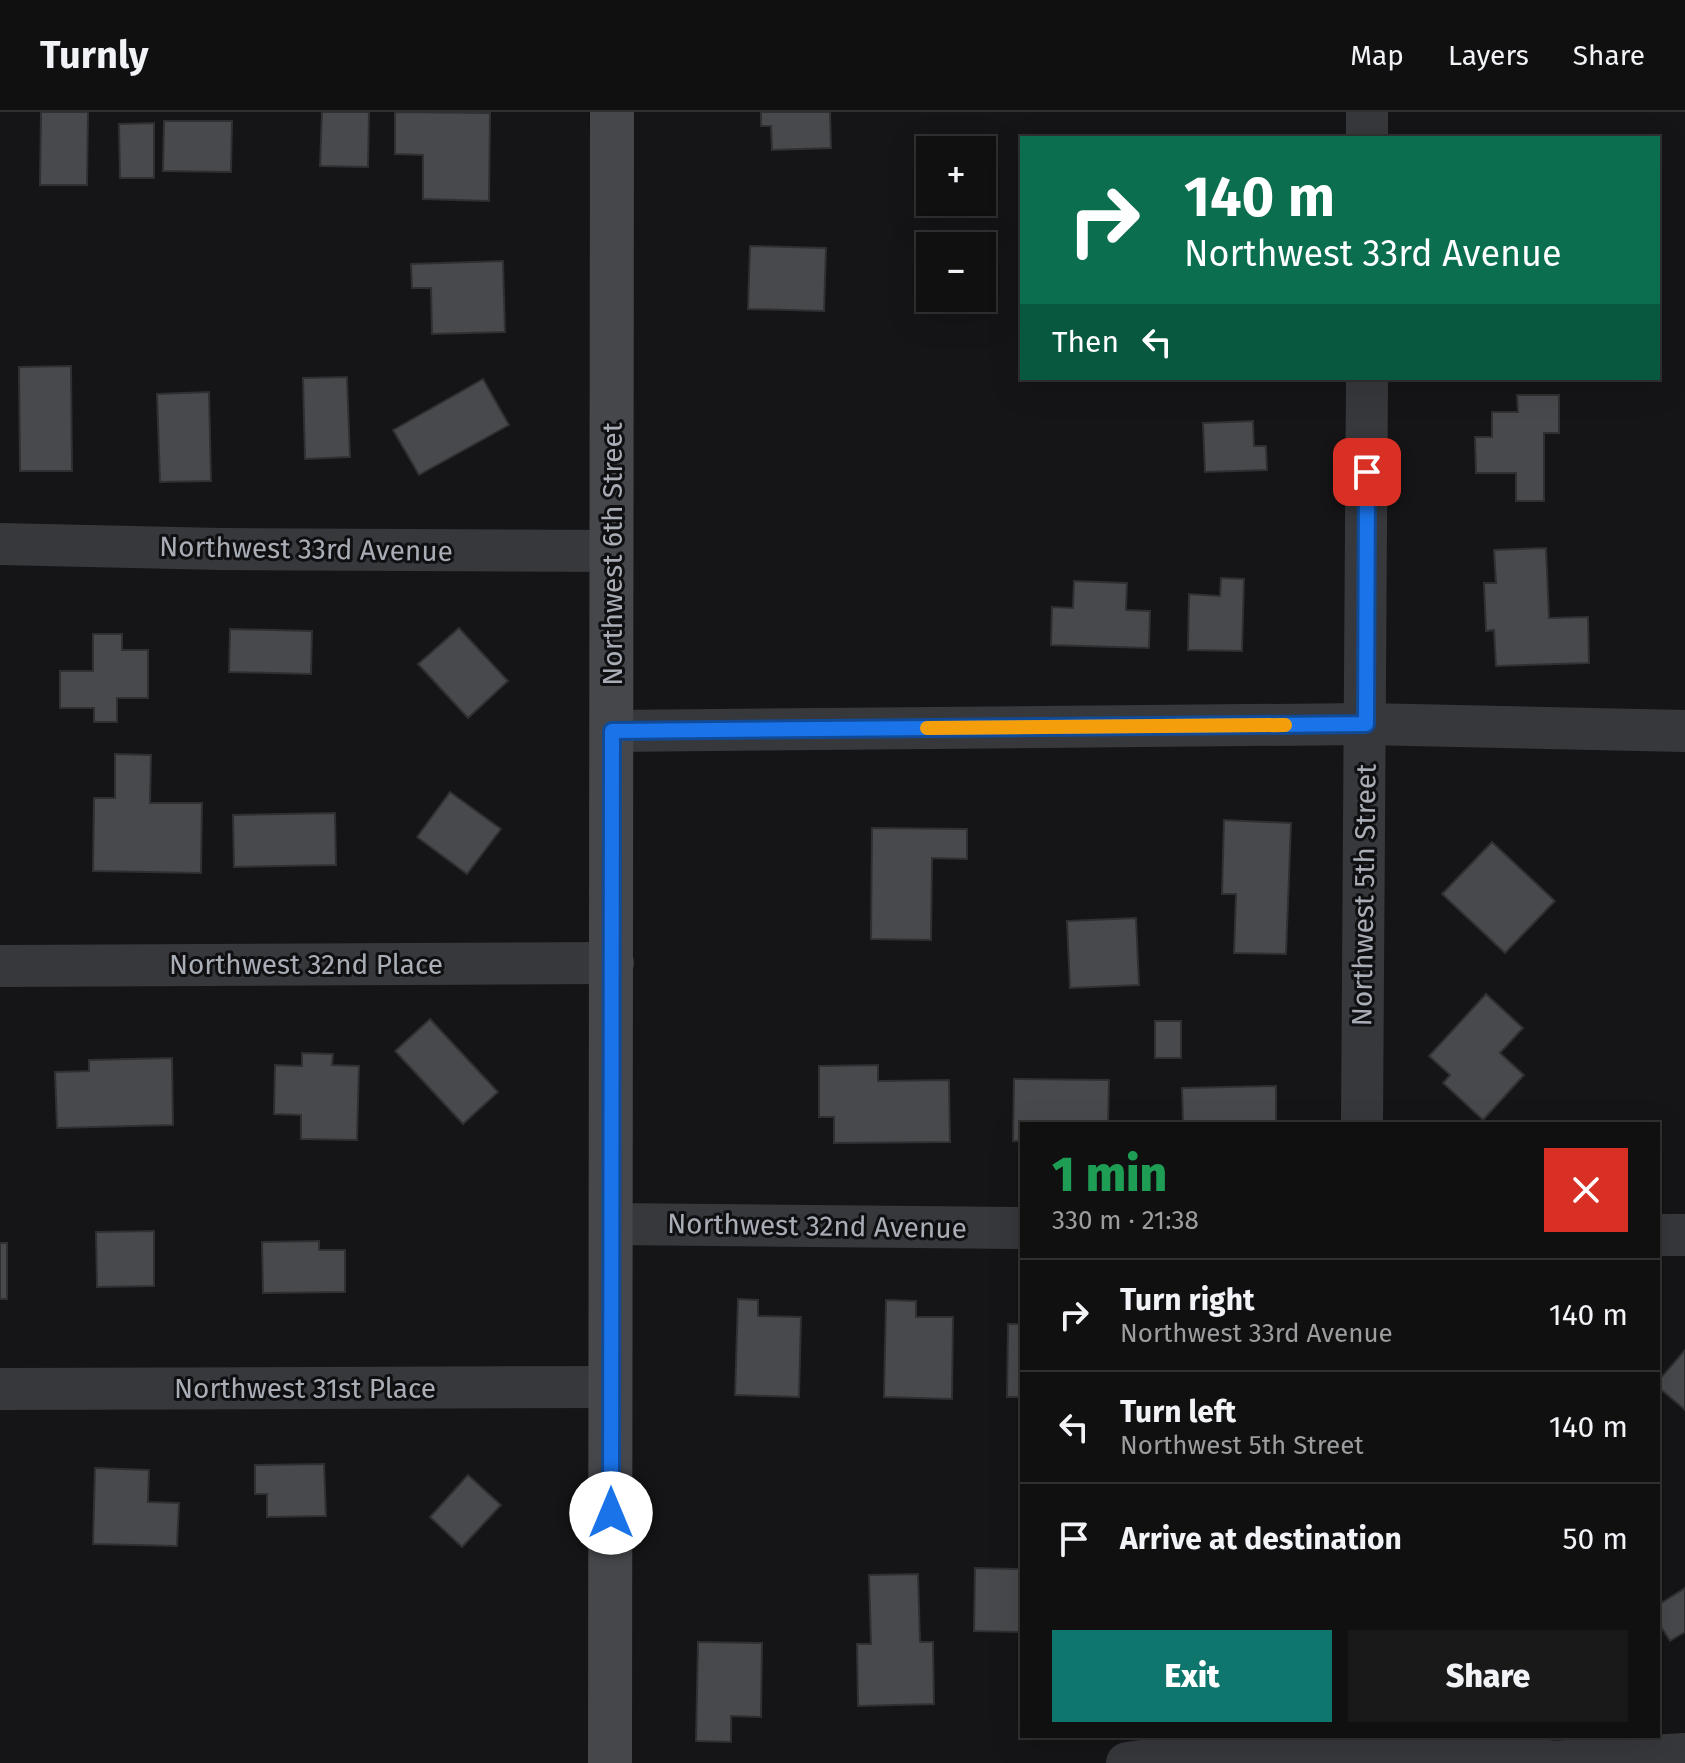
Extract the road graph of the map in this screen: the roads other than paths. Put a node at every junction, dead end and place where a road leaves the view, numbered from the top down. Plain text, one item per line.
1 (612, 112) edge
2 (1367, 112) edge
3 (1367, 136) edge
4 (1367, 380) edge
5 (0, 544) edge
6 (612, 551) junction
7 (1366, 724) junction
8 (612, 731) junction
9 (1685, 731) edge
10 (613, 963) junction
11 (0, 966) edge
12 (1362, 1122) edge
13 (612, 1224) junction
14 (1020, 1228) edge
15 (1660, 1235) edge
16 (1685, 1235) edge
17 (611, 1387) junction
18 (0, 1389) edge
19 (1685, 1754) edge
20 (610, 1763) edge
21 (1127, 1763) edge
22 (1551, 1763) edge

1 - 6 main road, Northwest 6th Street
2 - 3 street
4 - 7 street, Northwest 5th Street
5 - 6 street, Northwest 33rd Avenue
6 - 8 main road, Northwest 6th Street
7 - 8 street
7 - 9 street
7 - 12 street, Northwest 5th Street
8 - 10 main road, Northwest 6th Street
10 - 11 street, Northwest 32nd Place
10 - 13 main road, Northwest 6th Street
13 - 14 street, Northwest 32nd Avenue
13 - 17 main road, Northwest 6th Street
15 - 16 street
17 - 18 street, Northwest 31st Place
17 - 20 main road, Northwest 6th Street
19 - 22 street
21 - 22 street

